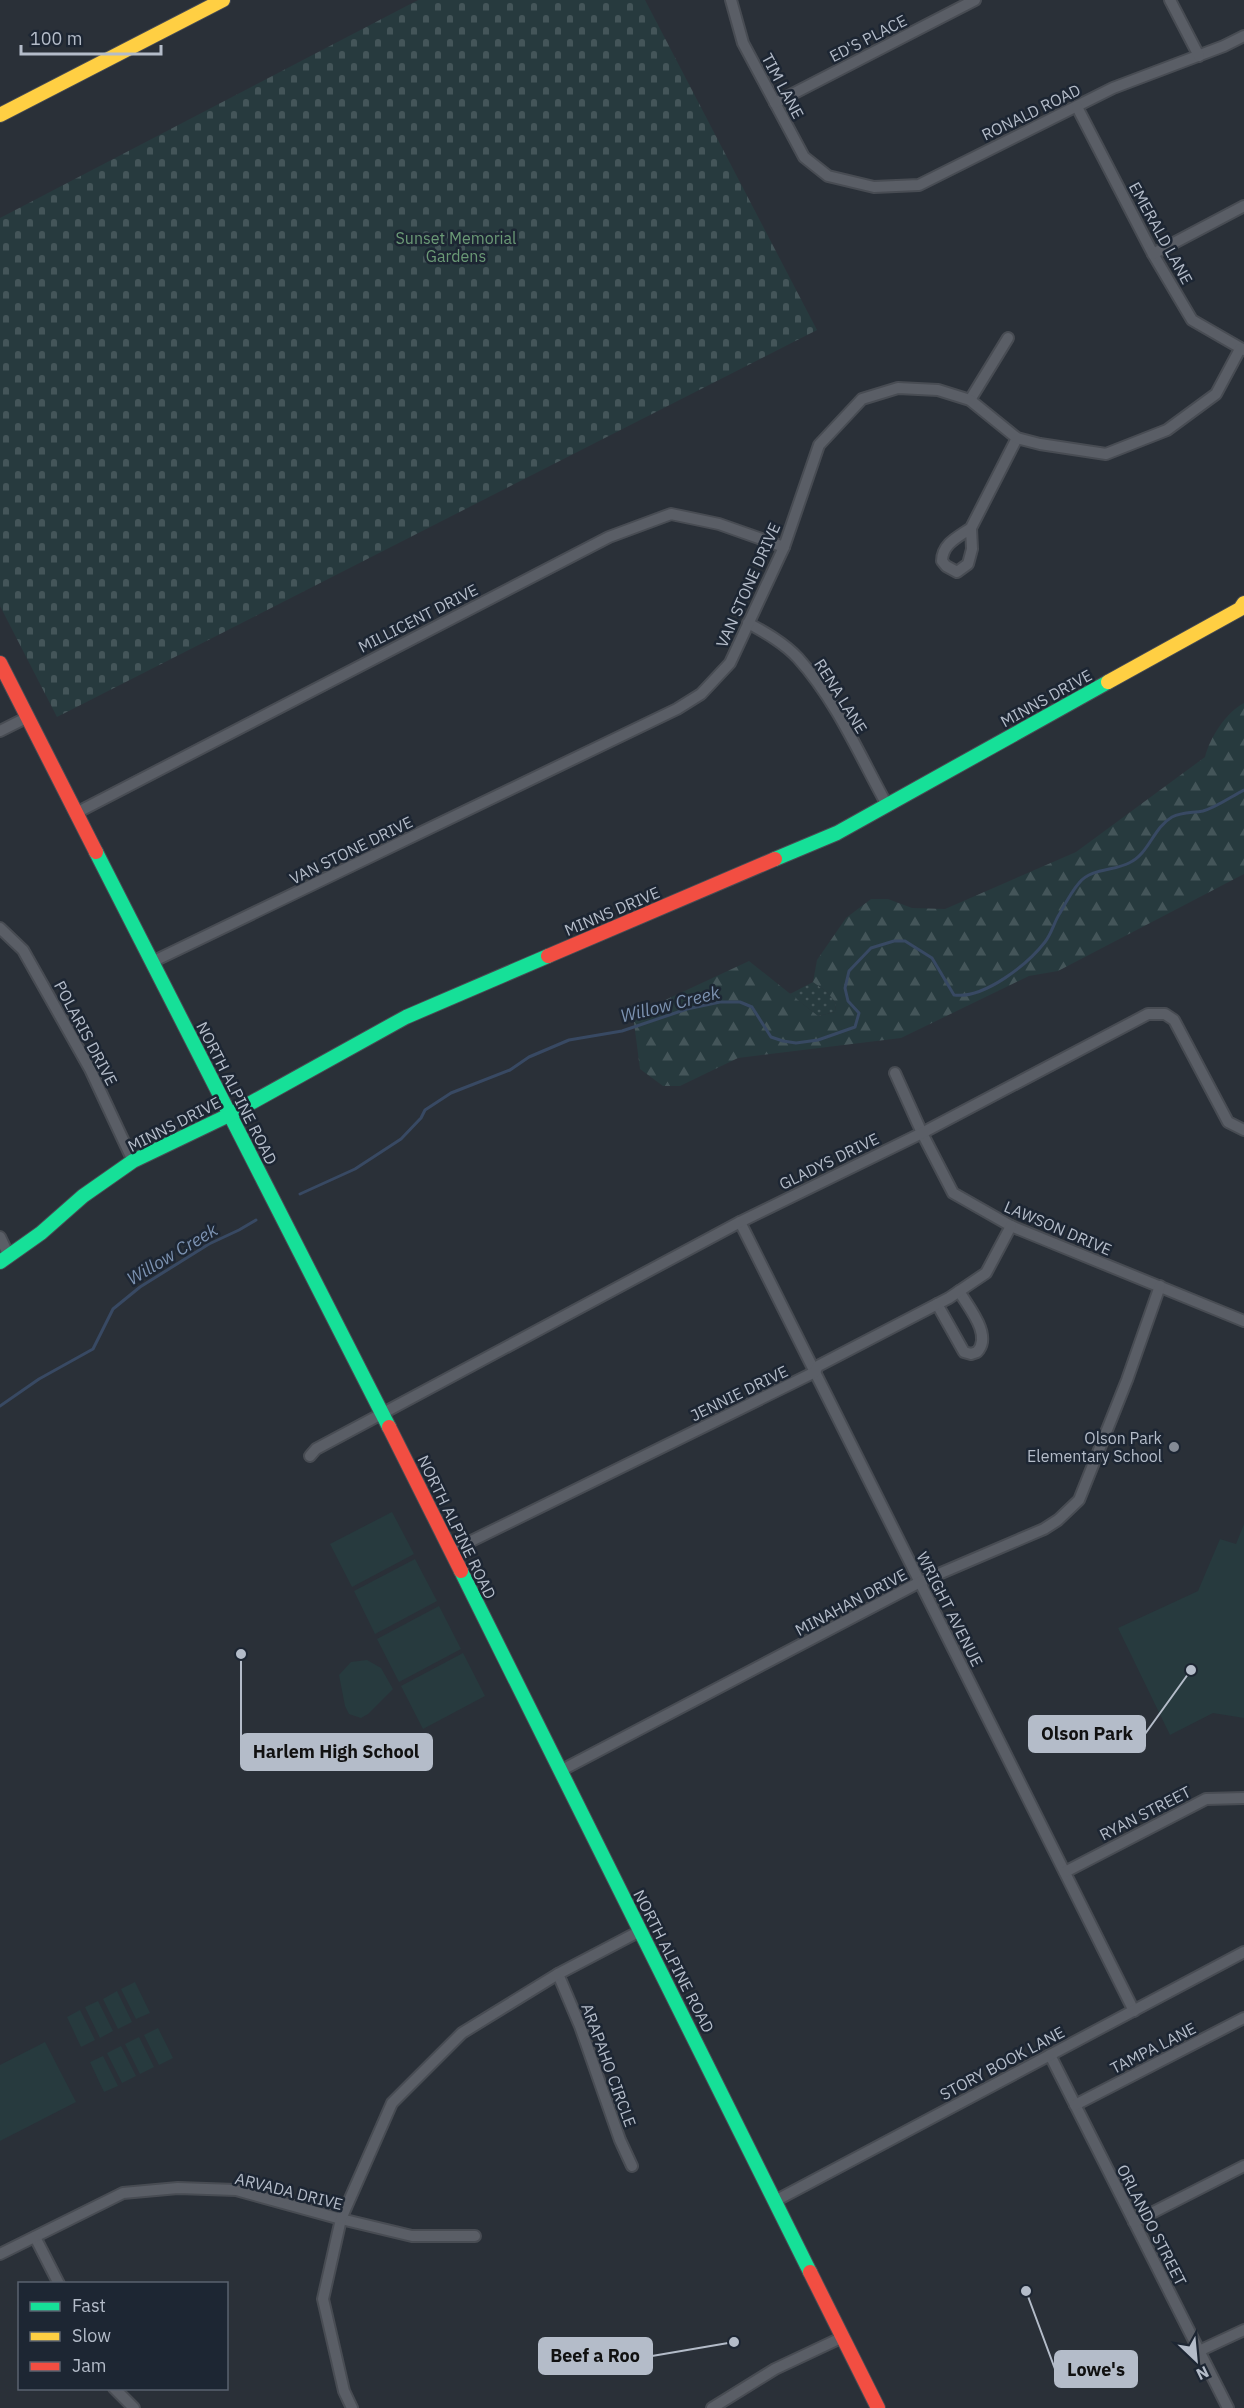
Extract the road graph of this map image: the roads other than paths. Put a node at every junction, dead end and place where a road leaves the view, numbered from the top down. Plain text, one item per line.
1 (223, 0) edge
2 (731, 0) edge
3 (975, 0) edge
4 (1170, 0) edge
5 (1244, 36) edge
6 (1199, 56) junction
7 (775, 103) junction
8 (1077, 107) junction
9 (0, 115) edge
10 (828, 176) joint
11 (1244, 206) edge
12 (1153, 254) junction
13 (1008, 338) dead end
14 (1242, 349) edge
15 (969, 400) junction
16 (1017, 438) junction
17 (971, 528) dead end
18 (784, 547) junction
19 (1244, 603) edge
20 (748, 623) junction
21 (0, 663) edge
22 (28, 717) junction
23 (0, 731) edge
24 (887, 805) junction
25 (78, 812) junction
26 (0, 928) edge
27 (152, 962) junction
28 (895, 1073) dead end
29 (229, 1115) junction
30 (1244, 1130) edge
31 (922, 1133) junction
32 (134, 1161) junction
33 (740, 1222) junction
34 (1011, 1226) junction
35 (0, 1238) edge
36 (5, 1259) edge
37 (1160, 1286) junction
38 (959, 1291) junction
39 (937, 1304) junction
40 (1244, 1321) edge
41 (815, 1372) junction
42 (383, 1415) junction
43 (310, 1456) dead end
44 (451, 1551) junction
45 (920, 1582) junction
46 (560, 1771) junction
47 (1244, 1798) edge
48 (1065, 1872) junction
49 (640, 1931) junction
50 (1244, 1952) edge
51 (558, 1974) junction
52 (1134, 2011) junction
53 (1244, 2018) edge
54 (1050, 2055) junction
55 (1075, 2105) junction
56 (632, 2166) dead end
57 (1244, 2166) edge
58 (775, 2201) junction
59 (341, 2219) junction
60 (1134, 2222) junction
61 (475, 2236) dead end
62 (35, 2237) junction
63 (0, 2254) edge
64 (58, 2282) edge
65 (1244, 2330) edge
66 (843, 2337) junction
67 (1199, 2351) junction
68 (116, 2390) edge
69 (134, 2408) edge
70 (352, 2408) edge
71 (712, 2408) edge
72 (878, 2408) edge
73 (1228, 2408) edge

1 - 9 main road
2 - 7 street, TIM LANE
3 - 7 street, ED'S PLACE
4 - 6 street
5 - 6 street, RONALD ROAD
6 - 8 street, RONALD ROAD
7 - 10 street, TIM LANE
8 - 10 street, RONALD ROAD
8 - 12 street, EMERALD LANE
11 - 12 street
12 - 14 street, EMERALD LANE
13 - 15 street
14 - 16 street, VAN STONE DRIVE
15 - 16 street, VAN STONE DRIVE
15 - 18 street, VAN STONE DRIVE
16 - 17 street
18 - 20 street, VAN STONE DRIVE
18 - 25 street, MILLICENT DRIVE
19 - 24 main road, MINNS DRIVE
20 - 24 street, RENA LANE
20 - 27 street, VAN STONE DRIVE
21 - 22 main road, NORTH ALPINE ROAD
22 - 23 street
22 - 25 main road, NORTH ALPINE ROAD
24 - 29 main road, MINNS DRIVE
25 - 27 main road, NORTH ALPINE ROAD
26 - 32 street, POLARIS DRIVE
27 - 29 main road, NORTH ALPINE ROAD
28 - 31 street, LAWSON DRIVE
29 - 32 main road, MINNS DRIVE
29 - 42 main road, NORTH ALPINE ROAD
30 - 31 street, GLADYS DRIVE
31 - 33 street, GLADYS DRIVE
31 - 34 street, LAWSON DRIVE
32 - 36 main road, MINNS DRIVE
33 - 41 street, WRIGHT AVENUE
33 - 42 street, GLADYS DRIVE
34 - 37 street, LAWSON DRIVE
34 - 38 street, JENNIE DRIVE
35 - 36 street
37 - 40 street, LAWSON DRIVE
37 - 45 street, MINAHAN DRIVE
38 - 39 street, JENNIE DRIVE
38 - 39 street
39 - 41 street, JENNIE DRIVE
41 - 44 street, JENNIE DRIVE
41 - 45 street, WRIGHT AVENUE
42 - 43 street, GLADYS DRIVE
42 - 44 main road, NORTH ALPINE ROAD
44 - 46 main road, NORTH ALPINE ROAD
45 - 46 street, MINAHAN DRIVE
45 - 48 street, WRIGHT AVENUE
46 - 49 main road, NORTH ALPINE ROAD
47 - 48 street, RYAN STREET
48 - 52 street, WRIGHT AVENUE
49 - 51 street
49 - 58 main road, NORTH ALPINE ROAD
50 - 52 street, STORY BOOK LANE
51 - 56 street, ARAPAHO CIRCLE
51 - 59 street
52 - 54 street, STORY BOOK LANE
53 - 55 street, TAMPA LANE
54 - 55 street, ORLANDO STREET
54 - 58 street, STORY BOOK LANE
55 - 60 street, ORLANDO STREET
57 - 60 street
58 - 66 main road, NORTH ALPINE ROAD
59 - 61 street, ARVADA DRIVE
59 - 62 street, ARVADA DRIVE
59 - 70 street
60 - 67 street, ORLANDO STREET
62 - 63 street, ARVADA DRIVE
62 - 64 street
65 - 67 street
66 - 71 street
66 - 72 main road, NORTH ALPINE ROAD
67 - 73 street, ORLANDO STREET
68 - 69 street

